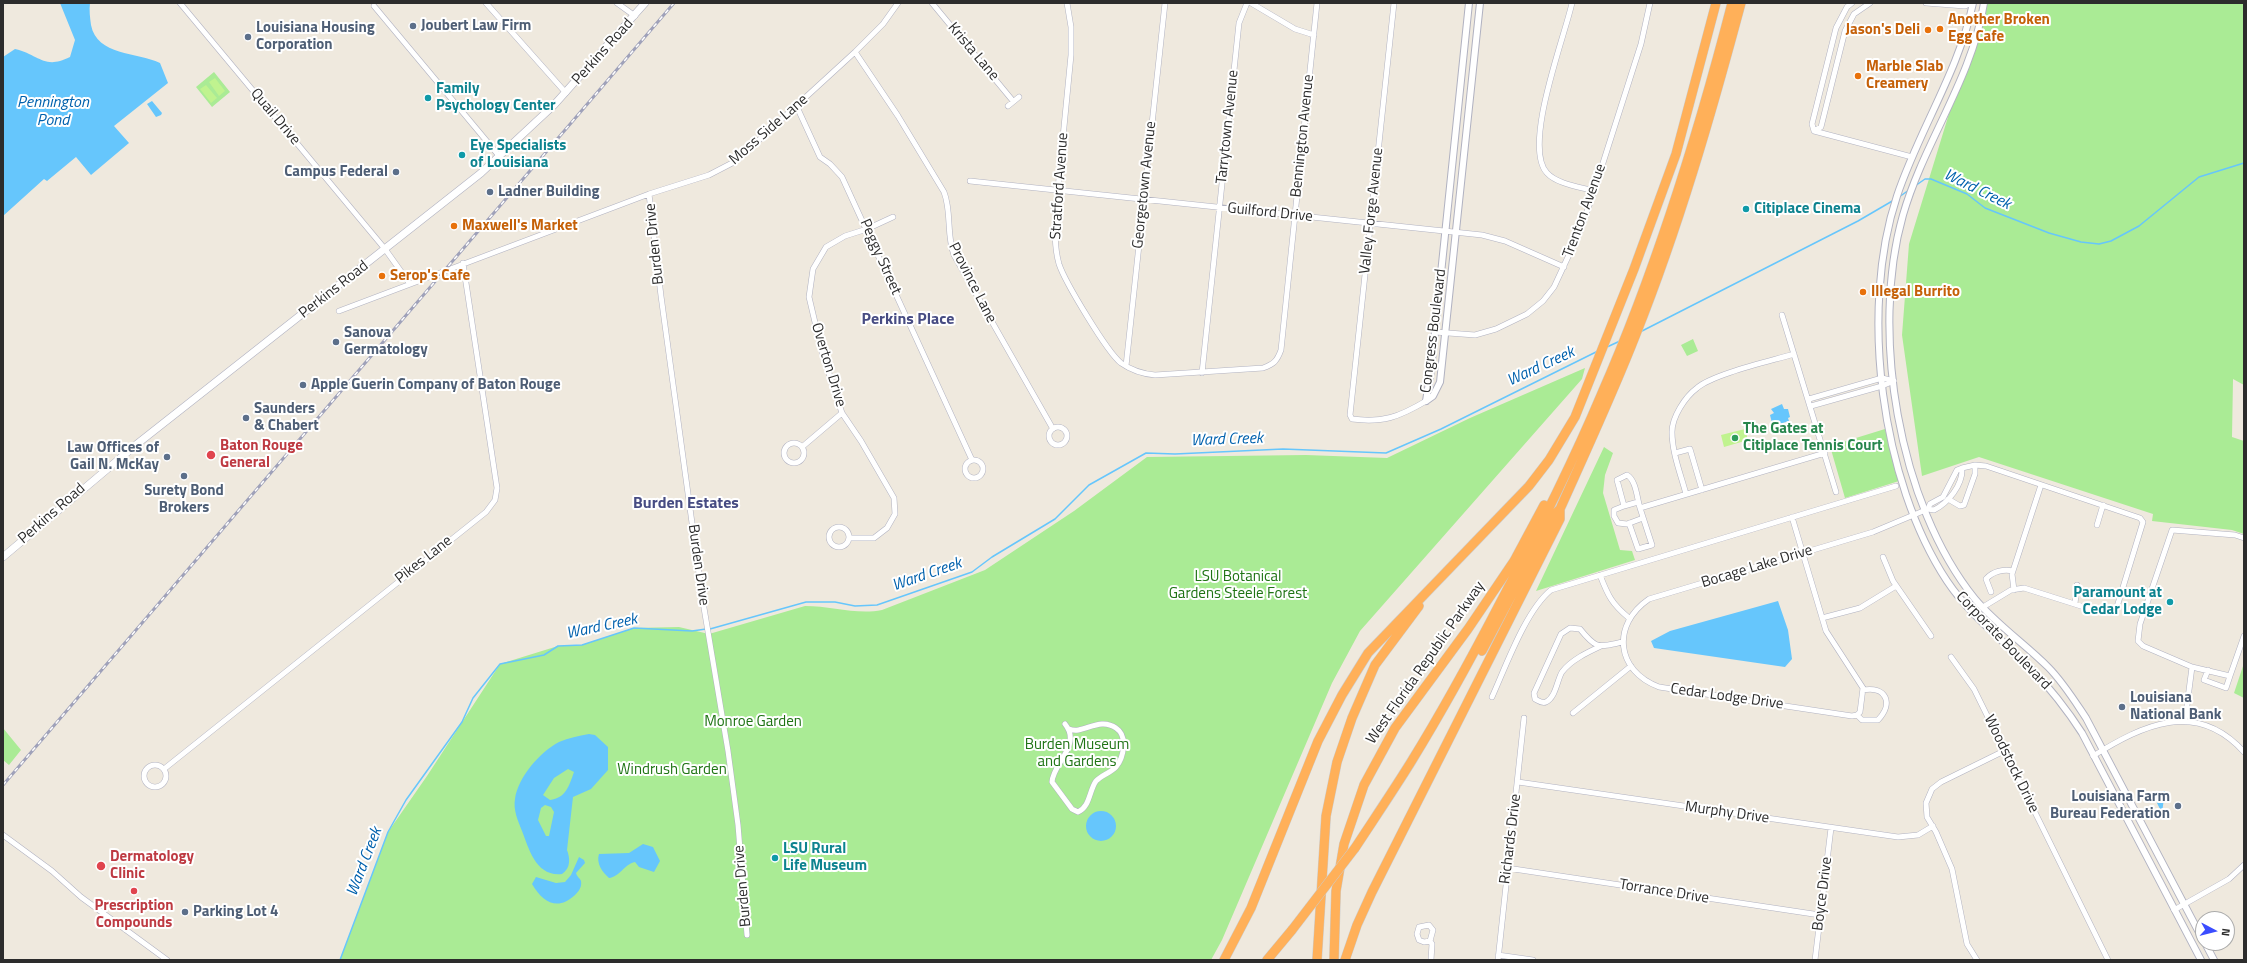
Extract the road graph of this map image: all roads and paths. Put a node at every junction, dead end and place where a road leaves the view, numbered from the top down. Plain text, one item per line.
1 (180, 3) edge
2 (486, 3) edge
3 (617, 3) edge
4 (645, 3) edge
5 (898, 3) edge
6 (932, 3) edge
7 (1067, 3) edge
8 (1165, 3) edge
9 (1247, 3) edge
10 (1251, 3) edge
11 (1317, 3) edge
12 (1394, 3) edge
13 (1469, 3) edge
14 (1480, 3) edge
15 (1572, 3) edge
16 (1650, 3) edge
17 (1716, 3) edge
18 (1732, 3) edge
19 (1741, 3) edge
20 (1852, 3) edge
21 (1870, 3) edge
22 (1926, 3) edge
23 (1973, 3) edge
24 (1978, 3) edge
25 (1984, 3) edge
26 (374, 6) dead end
27 (635, 16) junction
28 (1838, 24) junction
29 (1846, 27) junction
30 (1314, 35) junction
31 (855, 52) junction
32 (1464, 55) junction
33 (1474, 56) junction
34 (1824, 77) junction
35 (1834, 80) junction
36 (566, 93) junction
37 (1019, 97) dead end
38 (1014, 101) junction
39 (1008, 106) dead end
40 (797, 107) junction
41 (1814, 131) junction
42 (1454, 144) junction
43 (1466, 144) junction
44 (500, 157) junction
45 (1912, 157) junction
46 (970, 181) dead end
47 (1058, 190) junction
48 (1594, 191) junction
49 (649, 194) junction
50 (1144, 199) junction
51 (1220, 208) junction
52 (1295, 216) junction
53 (894, 217) dead end
54 (1370, 223) junction
55 (867, 229) junction
56 (1446, 232) junction
57 (1456, 233) junction
58 (385, 249) junction
59 (463, 263) junction
60 (1564, 267) junction
61 (410, 284) junction
62 (339, 311) dead end
63 (1782, 315) dead end
64 (1435, 332) junction
65 (1445, 333) junction
66 (1794, 354) junction
67 (1274, 364) joint
68 (1126, 366) junction
69 (1431, 371) junction
70 (1441, 372) junction
71 (1202, 373) junction
72 (1882, 378) junction
73 (1894, 381) junction
74 (1882, 386) junction
75 (1809, 399) junction
76 (1426, 401) junction
77 (1811, 406) junction
78 (842, 413) junction
79 (1053, 429) dead end
80 (802, 447) junction
81 (1675, 453) junction
82 (1825, 453) junction
83 (972, 460) dead end
84 (1975, 465) junction
85 (1568, 467) junction
86 (1962, 468) junction
87 (2042, 485) junction
88 (1896, 486) dead end
89 (1702, 490) junction
90 (1836, 492) dead end
91 (1686, 494) junction
92 (1943, 497) junction
93 (1949, 500) junction
94 (1638, 502) junction
95 (2103, 505) junction
96 (1624, 506) junction
97 (1640, 508) junction
98 (1560, 509) junction
99 (1926, 509) junction
100 (1914, 515) junction
101 (1792, 517) junction
102 (1643, 518) junction
103 (1629, 523) junction
104 (2097, 525) dead end
105 (849, 538) junction
106 (2244, 538) edge
107 (1803, 553) junction
108 (3, 557) edge
109 (1883, 558) dead end
110 (2013, 571) junction
111 (1600, 575) junction
112 (1441, 576) junction
113 (2077, 585) dead end
114 (1896, 586) junction
115 (2014, 590) junction
116 (1991, 592) dead end
117 (2075, 604) junction
118 (1983, 607) junction
119 (1629, 618) junction
120 (1822, 618) junction
121 (1931, 636) dead end
122 (2244, 636) edge
123 (1624, 642) junction
124 (1601, 646) junction
125 (1951, 657) dead end
126 (1630, 666) junction
127 (2192, 667) junction
128 (2208, 670) junction
129 (2230, 676) junction
130 (1863, 690) junction
131 (1492, 697) dead end
132 (1573, 713) dead end
133 (1857, 715) junction
134 (1524, 718) dead end
135 (2185, 721) junction
136 (1435, 722) junction
137 (1065, 724) dead end
138 (1069, 729) junction
139 (2103, 750) junction
140 (2004, 751) junction
141 (2244, 752) edge
142 (2093, 756) junction
143 (164, 769) junction
144 (1518, 782) junction
145 (1933, 826) junction
146 (1831, 828) junction
147 (3, 835) edge
148 (2244, 865) edge
149 (1508, 868) junction
150 (2184, 904) junction
151 (2174, 910) junction
152 (1820, 915) junction
153 (2195, 925) edge
154 (747, 935) dead end
155 (1430, 941) dead end
156 (2209, 951) edge
157 (1498, 957) edge
158 (167, 960) edge
159 (1224, 960) edge
160 (1267, 960) edge
161 (1317, 960) edge
162 (1334, 960) edge
163 (1345, 960) edge
164 (1431, 960) edge
165 (1533, 960) edge
166 (1815, 960) edge
167 (1977, 960) edge
168 (2108, 960) edge
169 (2201, 960) edge
170 (2214, 960) edge

1 - 58 street, Quail Drive
2 - 36 street
3 - 27 street
4 - 27 main road, Perkins Road
5 - 31 street, Moss Side Lane
6 - 38 street, Krista Lane
7 - 47 street, Stratford Avenue
8 - 50 street, Georgetown Avenue
9 - 51 street, Tarrytown Avenue
10 - 30 street
11 - 30 street, Bennington Avenue
12 - 54 street, Valley Forge Avenue
13 - 32 street, Congress Boulevard
14 - 33 street, Congress Boulevard
15 - 48 street
16 - 48 street, Trenton Avenue
17 - 112 highway
18 - 85 highway
19 - 98 highway
20 - 28 street
21 - 29 street
22 - 23 street
23 - 45 street, Corporate Boulevard
24 - 25 street
25 - 73 street, Corporate Boulevard
26 - 44 street
27 - 36 main road, Perkins Road
28 - 29 street
28 - 34 street
29 - 35 street
30 - 52 street, Bennington Avenue
31 - 40 street, Moss Side Lane
31 - 79 street, Province Lane
32 - 33 street
32 - 42 street, Congress Boulevard
33 - 43 street, Congress Boulevard
34 - 35 street
34 - 41 street
35 - 41 street
36 - 44 main road, Perkins Road
37 - 38 street
38 - 39 street
40 - 49 street, Moss Side Lane
40 - 55 street, Peggy Street
41 - 45 street
42 - 43 street
42 - 56 street, Congress Boulevard
43 - 57 street, Congress Boulevard
44 - 58 main road, Perkins Road
45 - 72 street, Corporate Boulevard
46 - 47 street, Guilford Drive
47 - 50 street, Guilford Drive
47 - 68 street, Stratford Avenue
48 - 60 street, Trenton Avenue
49 - 59 street, Moss Side Lane
49 - 154 street, Burden Drive
50 - 51 street, Guilford Drive
50 - 68 street, Georgetown Avenue
51 - 52 street, Guilford Drive
51 - 71 street, Tarrytown Avenue
52 - 54 street, Guilford Drive
52 - 67 street, Bennington Avenue
53 - 55 street, Overton Drive
54 - 56 street, Guilford Drive
54 - 76 street, Valley Forge Avenue
55 - 78 street, Overton Drive
55 - 83 street, Peggy Street
56 - 57 street, Guilford Drive
56 - 64 street, Congress Boulevard
57 - 60 street, Guilford Drive
57 - 65 street, Congress Boulevard
58 - 61 street, Quail Drive
58 - 108 main road, Perkins Road
59 - 61 street, Moss Side Lane
59 - 143 street, Pikes Lane
60 - 65 street, Trenton Avenue
61 - 62 street, Moss Side Lane
63 - 66 street
64 - 65 street, Trenton Avenue
64 - 69 street, Congress Boulevard
65 - 70 street, Congress Boulevard
66 - 75 street
66 - 81 street
67 - 71 street, Stratford Avenue
68 - 71 street, Stratford Avenue
69 - 70 street
69 - 76 street, Congress Boulevard
70 - 76 street, Congress Boulevard
72 - 73 street
72 - 74 street, Corporate Boulevard
72 - 75 street
73 - 74 street
73 - 99 street, Corporate Boulevard
74 - 77 street
74 - 100 street, Corporate Boulevard
75 - 77 street
77 - 82 street
78 - 80 street
78 - 105 street, Overton Drive
80 - 80 street
81 - 89 street
81 - 91 street
82 - 89 street
82 - 90 street
84 - 86 street
84 - 87 street
84 - 93 street
85 - 136 highway
85 - 162 highway, West Florida Republic Parkway
86 - 92 street
86 - 93 street
87 - 95 street
87 - 110 street
88 - 101 street
89 - 91 street
91 - 97 street
92 - 93 street
92 - 99 street
93 - 99 street
94 - 96 street
94 - 96 street
94 - 97 street
95 - 104 street
95 - 117 street
96 - 103 street
97 - 102 street
98 - 136 highway
98 - 163 highway
99 - 100 street, Bocage Lake Drive
99 - 118 street, Corporate Boulevard
100 - 107 street, Bocage Lake Drive
100 - 142 street, Corporate Boulevard
101 - 107 street
101 - 111 street
102 - 103 street
102 - 103 street
105 - 105 street
106 - 127 street
107 - 119 street, Bocage Lake Drive
107 - 120 street
109 - 114 street
110 - 115 street
110 - 116 street
111 - 119 street
111 - 131 street
112 - 159 highway
112 - 161 highway
113 - 117 street
114 - 120 street
114 - 121 street
115 - 117 street
115 - 118 street
118 - 139 street, Corporate Boulevard
119 - 123 street, Bocage Lake Drive
120 - 130 street
122 - 129 street
123 - 124 street
123 - 126 street, Cedar Lodge Drive
124 - 124 street
125 - 140 street, Woodstock Drive
126 - 132 street
126 - 133 street, Cedar Lodge Drive
127 - 128 street
127 - 135 street
128 - 129 street
128 - 129 street
130 - 133 street
130 - 133 street, Cedar Lodge Drive
134 - 144 street, Richards Drive
135 - 139 street
135 - 141 street
136 - 160 highway, bridge
137 - 138 street
138 - 138 street
139 - 142 street
139 - 150 street, Corporate Boulevard
140 - 145 street
140 - 168 street, Woodstock Drive
142 - 151 street, Corporate Boulevard
143 - 143 street
144 - 146 street, Murphy Drive
144 - 149 street, Richards Drive
145 - 146 street, Murphy Drive
145 - 167 street
146 - 152 street, Boyce Drive
147 - 158 street
148 - 150 street
149 - 152 street, Torrance Drive
149 - 157 street, Richards Drive
150 - 151 street
150 - 153 street, Corporate Boulevard
151 - 169 street, Corporate Boulevard
152 - 166 street, Boyce Drive
155 - 164 street
156 - 170 street
157 - 165 street

